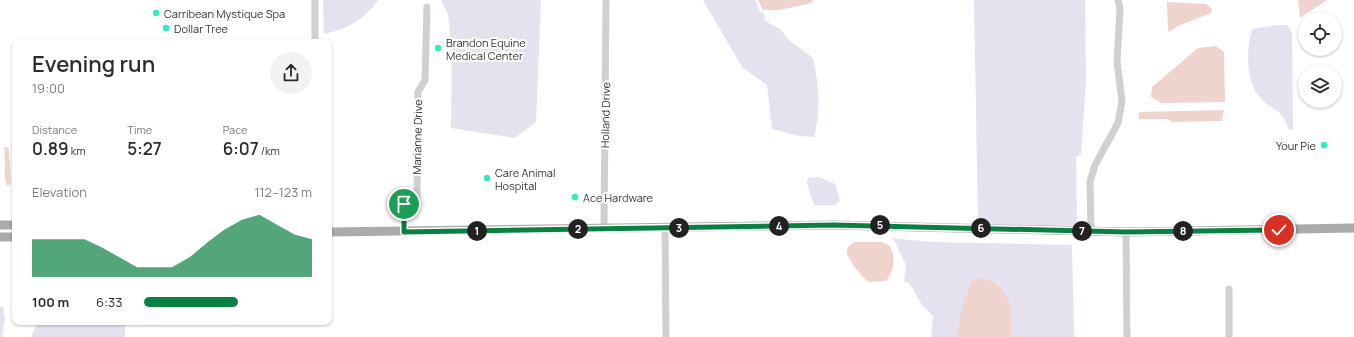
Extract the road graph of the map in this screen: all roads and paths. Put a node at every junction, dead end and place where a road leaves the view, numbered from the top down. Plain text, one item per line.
1 (315, 0) edge
2 (606, 0) edge
3 (1118, 0) edge
4 (427, 7) dead end
5 (315, 39) edge
6 (0, 225) edge
7 (12, 225) edge
8 (665, 228) junction
9 (1354, 228) edge
10 (604, 229) junction
11 (1091, 231) junction
12 (332, 232) edge
13 (404, 232) junction
14 (1126, 232) junction
15 (0, 237) edge
16 (12, 237) edge
17 (1229, 289) dead end
18 (666, 337) edge
19 (1127, 337) edge
20 (1229, 337) edge

1 - 5 street
2 - 10 street, Holland Drive
3 - 11 street
4 - 13 street, Marianne Drive
6 - 7 main road
8 - 10 main road
8 - 11 main road
8 - 18 street
9 - 14 main road
10 - 13 main road
11 - 14 main road
12 - 13 main road
14 - 19 street
15 - 16 main road
17 - 20 street

